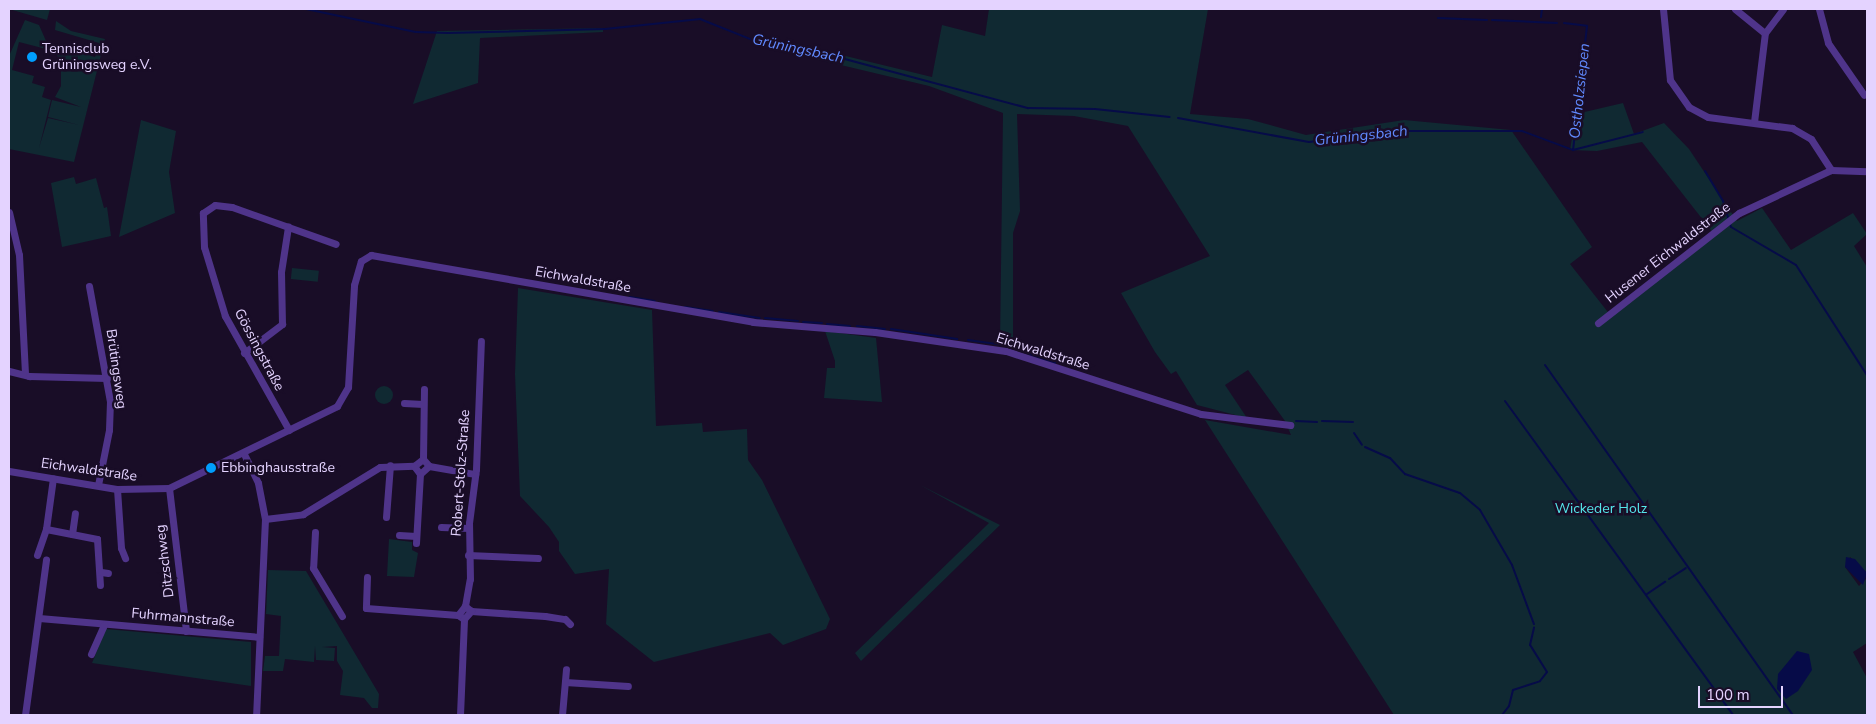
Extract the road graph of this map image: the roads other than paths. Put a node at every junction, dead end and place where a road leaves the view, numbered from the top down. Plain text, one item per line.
1 (1663, 9) edge
2 (1735, 9) edge
3 (1783, 9) edge
4 (1819, 9) edge
5 (1765, 33) junction
6 (1864, 96) dead end
7 (1754, 122) junction
8 (1831, 170) junction
9 (1867, 171) edge
10 (9, 212) edge
11 (288, 227) junction
12 (336, 244) dead end
13 (89, 286) dead end
14 (1598, 323) dead end
15 (481, 340) dead end
16 (244, 353) junction
17 (9, 371) edge
18 (25, 372) junction
19 (107, 378) junction
20 (424, 389) dead end
21 (404, 403) dead end
22 (423, 404) junction
23 (1290, 425) dead end
24 (289, 430) junction
25 (244, 454) junction
26 (423, 459) junction
27 (390, 465) junction
28 (414, 466) junction
29 (429, 466) junction
30 (9, 471) edge
31 (420, 474) junction
32 (474, 474) junction
33 (53, 478) junction
34 (98, 485) junction
35 (168, 488) junction
36 (117, 489) junction
37 (75, 513) dead end
38 (386, 517) dead end
39 (265, 519) junction
40 (441, 527) dead end
41 (469, 528) junction
42 (46, 529) junction
43 (315, 532) dead end
44 (72, 534) junction
45 (400, 535) dead end
46 (37, 555) dead end
47 (468, 555) junction
48 (125, 558) dead end
49 (538, 558) dead end
50 (46, 559) dead end
51 (367, 578) dead end
52 (100, 585) dead end
53 (468, 609) junction
54 (342, 616) dead end
55 (461, 617) junction
56 (39, 618) junction
57 (570, 624) dead end
58 (104, 625) junction
59 (186, 631) junction
60 (259, 637) junction
61 (92, 654) dead end
62 (566, 669) dead end
63 (565, 682) junction
64 (628, 686) dead end
65 (25, 715) edge
66 (256, 715) edge
67 (460, 715) edge
68 (562, 715) edge

1 - 7 street
2 - 5 street
3 - 5 street
4 - 6 street
5 - 7 street
7 - 8 street
8 - 9 street, Husener Eichwaldstraße
8 - 14 street, Husener Eichwaldstraße
10 - 18 street
11 - 12 street, Gössingstraße
11 - 16 street
11 - 16 street, Gössingstraße
13 - 19 street, Brütingsweg
15 - 32 street, Robert-Stolz-Straße
16 - 24 street, Gössingstraße
17 - 18 street
18 - 19 street
19 - 34 street, Brütingsweg
20 - 22 street
21 - 22 street
22 - 26 street
23 - 24 street, Eichwaldstraße
24 - 25 street, Eichwaldstraße
25 - 35 street, Eichwaldstraße
25 - 39 street
26 - 28 street
26 - 29 street
27 - 28 street
27 - 38 street
27 - 39 street
28 - 31 street
29 - 31 street
29 - 32 street
30 - 33 street, Eichwaldstraße
31 - 45 street
32 - 41 street, Robert-Stolz-Straße
33 - 34 street, Eichwaldstraße
33 - 42 street
34 - 36 street, Eichwaldstraße
35 - 36 street, Eichwaldstraße
35 - 59 street, Ditzschweg
36 - 48 street
37 - 44 street
39 - 60 street
40 - 41 street
41 - 47 street, Robert-Stolz-Straße
42 - 44 street
42 - 46 street
43 - 54 street
44 - 52 street
47 - 49 street
47 - 53 street, Robert-Stolz-Straße
50 - 56 street
51 - 55 street
53 - 55 street, Robert-Stolz-Straße
53 - 57 street
55 - 67 street
56 - 58 street, Fuhrmannstraße
56 - 65 street
58 - 59 street, Fuhrmannstraße
58 - 61 street
59 - 60 street, Fuhrmannstraße
60 - 66 street
62 - 63 street
63 - 64 street
63 - 68 street

